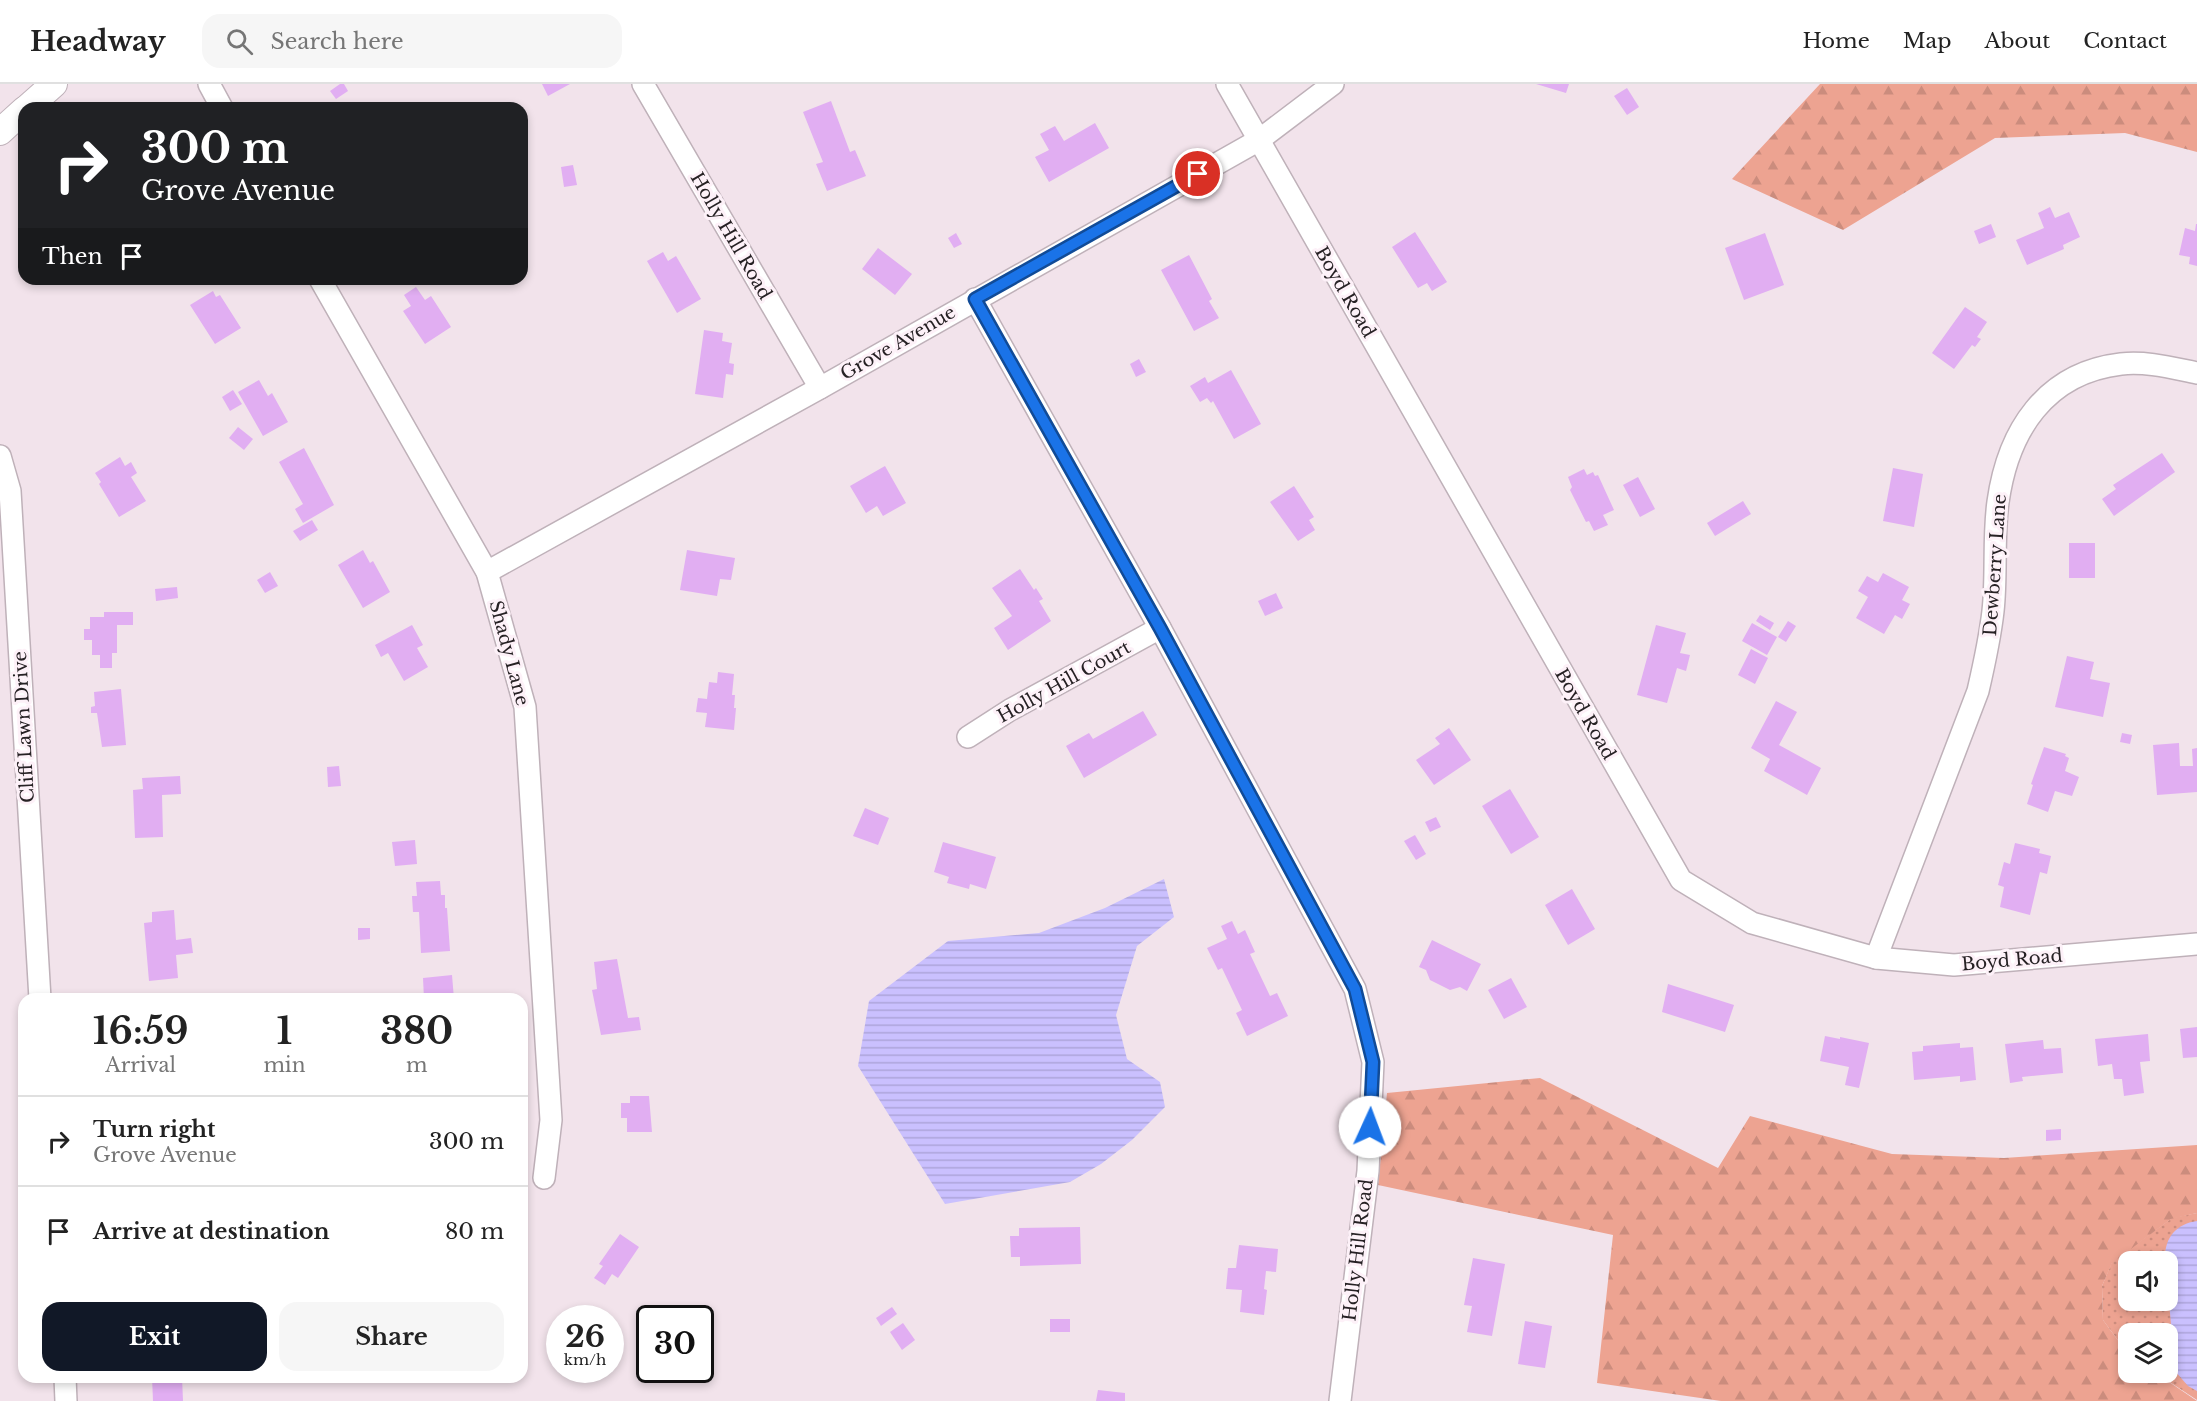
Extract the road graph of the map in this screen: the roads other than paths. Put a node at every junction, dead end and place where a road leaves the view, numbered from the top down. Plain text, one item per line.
1 (54, 84) edge
2 (209, 84) edge
3 (643, 84) edge
4 (1227, 84) edge
5 (1333, 84) edge
6 (33, 102) edge
7 (219, 102) edge
8 (18, 115) edge
9 (0, 132) edge
10 (1258, 140) junction
11 (323, 285) edge
12 (975, 299) junction
13 (2197, 374) edge
14 (820, 388) junction
15 (0, 456) edge
16 (487, 572) junction
17 (1160, 628) junction
18 (968, 737) dead end
19 (2197, 944) edge
20 (1876, 958) junction
21 (40, 993) edge
22 (544, 1179) dead end
23 (65, 1383) edge
24 (66, 1401) edge
25 (1340, 1401) edge

1 - 6 street
2 - 7 street
3 - 14 street, Holly Hill Road
4 - 10 street, Boyd Road
5 - 10 street, Grove Avenue
8 - 9 street
10 - 12 street, Grove Avenue
10 - 20 street, Boyd Road
11 - 16 street, Shady Lane
12 - 14 street, Grove Avenue
12 - 17 street, Holly Hill Road
13 - 20 street, Dewberry Lane
14 - 16 street, Grove Avenue
15 - 21 street, Cliff Lawn Drive
16 - 22 street, Shady Lane
17 - 18 street, Holly Hill Court
17 - 25 street, Holly Hill Road
19 - 20 street, Boyd Road
23 - 24 street

